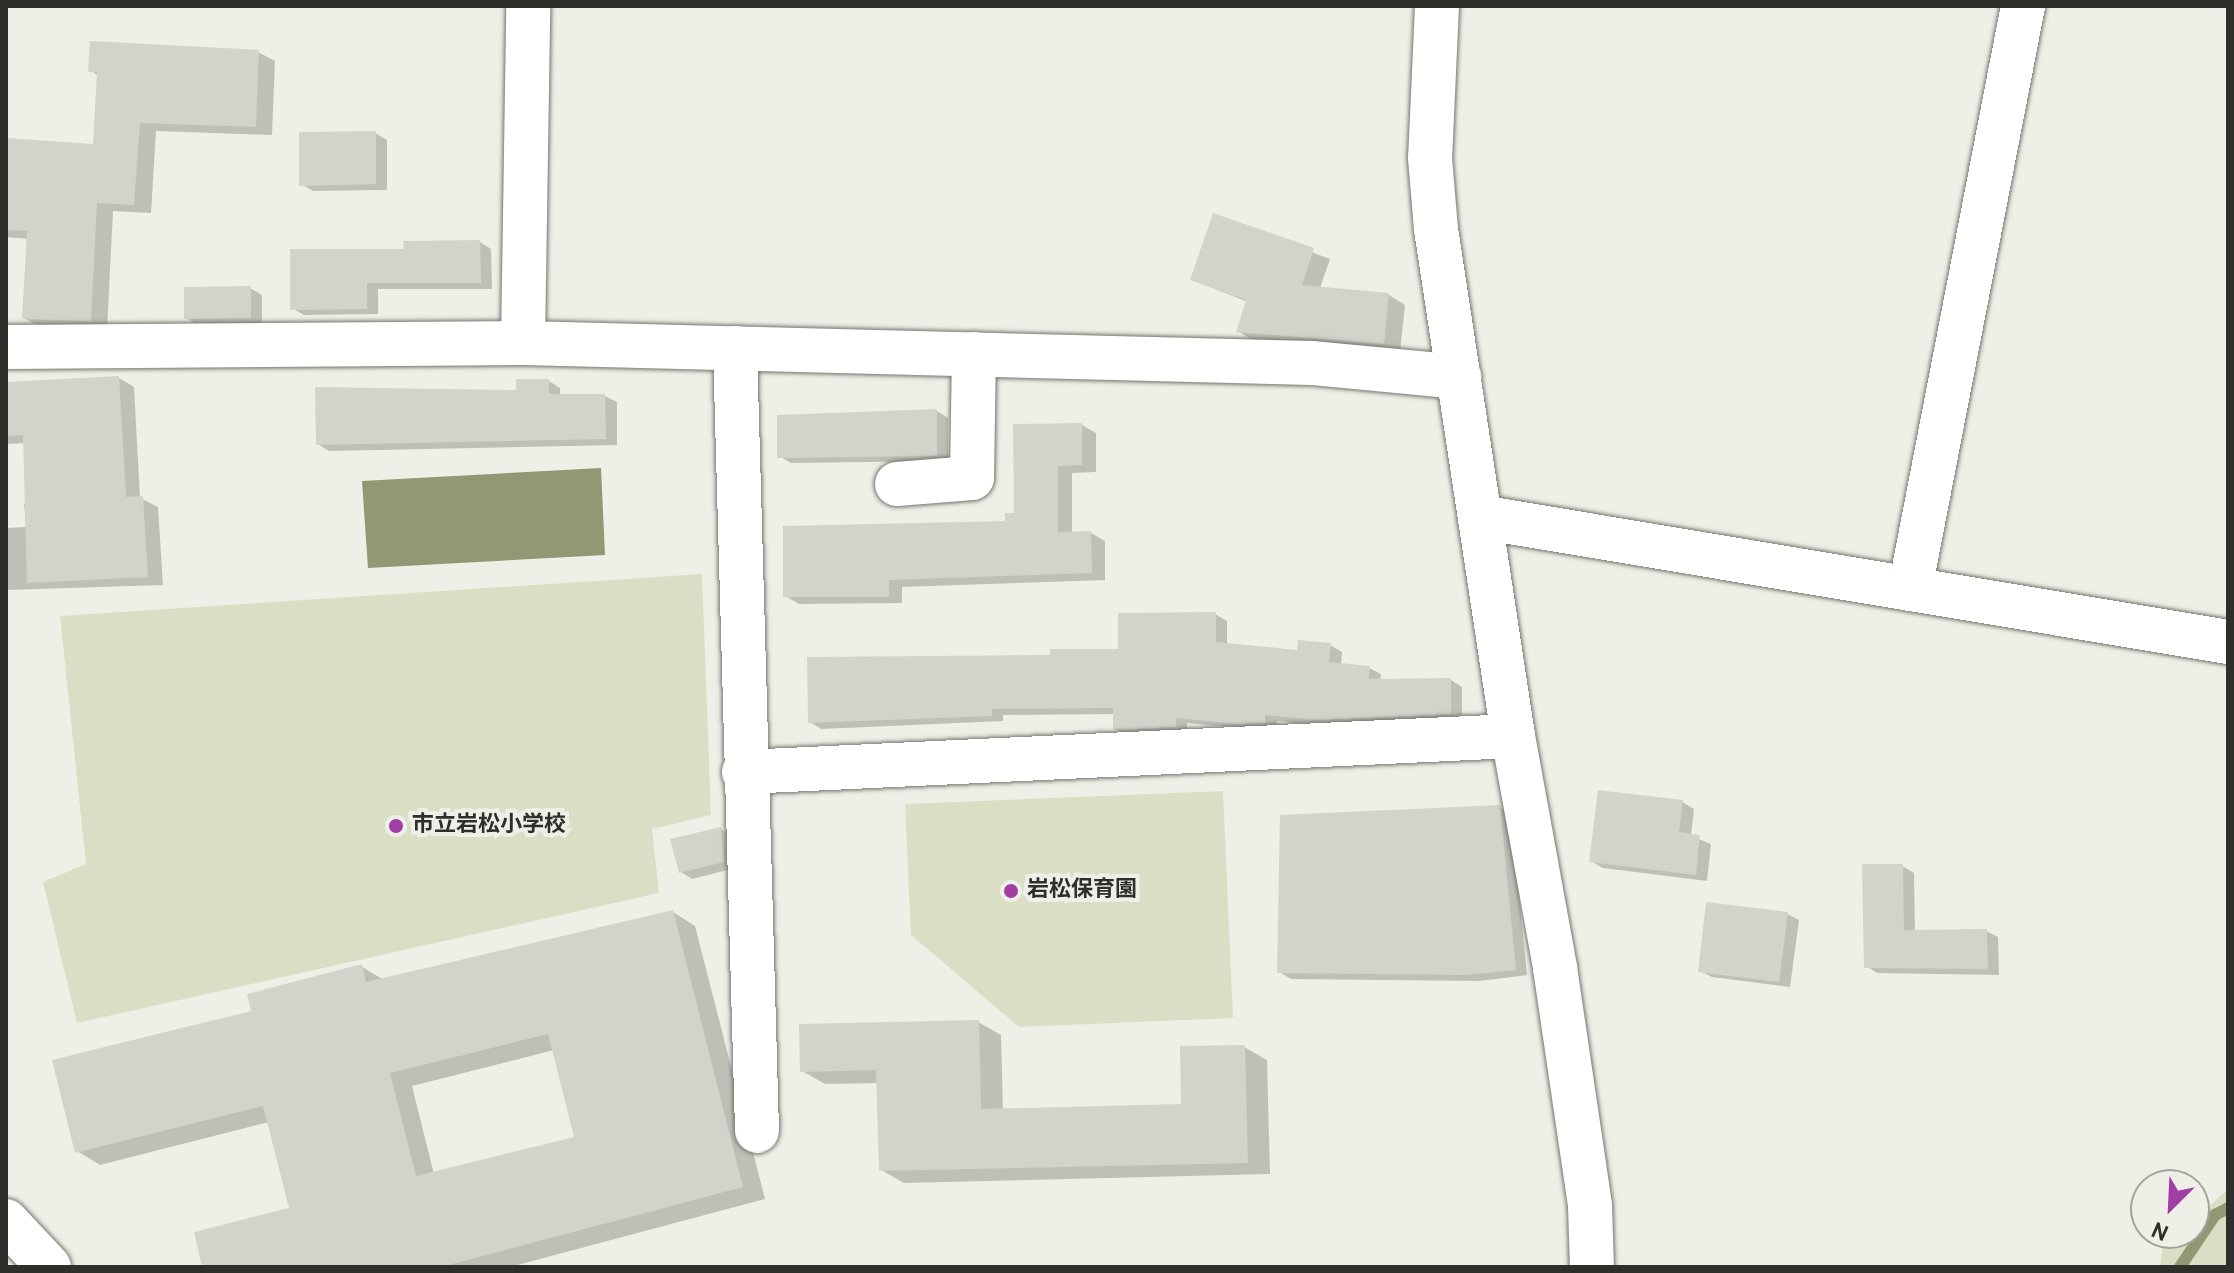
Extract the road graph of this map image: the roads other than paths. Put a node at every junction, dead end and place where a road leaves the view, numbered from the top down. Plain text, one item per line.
1 (528, 6) edge
2 (1437, 6) edge
3 (2023, 6) edge
4 (523, 343) junction
5 (6, 347) edge
6 (735, 348) junction
7 (974, 354) junction
8 (1459, 377) junction
9 (897, 484) dead end
10 (1480, 517) junction
11 (1910, 589) junction
12 (2228, 642) edge
13 (1513, 736) junction
14 (744, 772) junction
15 (757, 1131) dead end
16 (6, 1221) edge
17 (49, 1267) edge
18 (1592, 1267) edge

1 - 4 street
2 - 8 street
3 - 11 street
4 - 5 street
4 - 6 street
6 - 7 street
6 - 14 street
7 - 8 street
7 - 9 street
8 - 10 street
10 - 11 street
10 - 13 street
11 - 12 street
13 - 14 street
13 - 18 street
14 - 15 street
16 - 17 street

